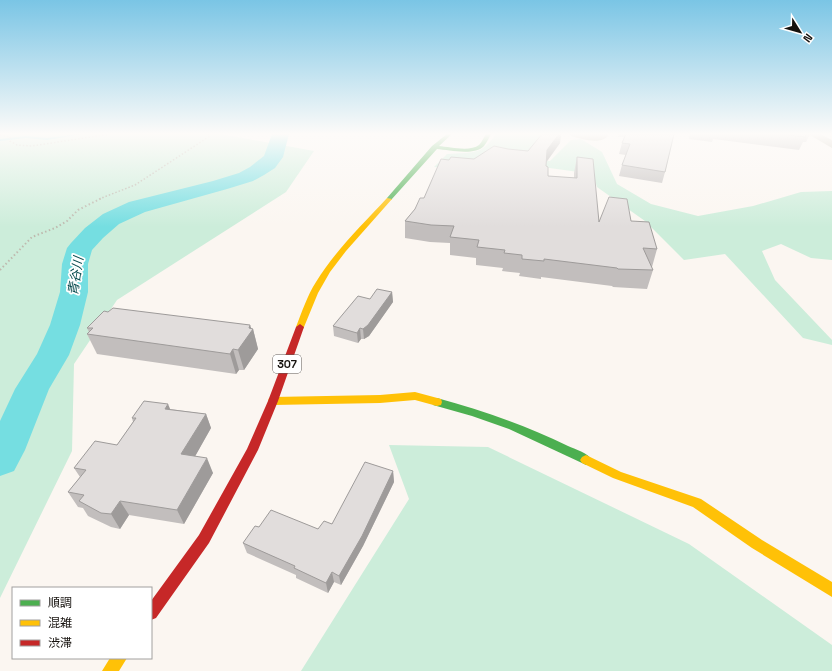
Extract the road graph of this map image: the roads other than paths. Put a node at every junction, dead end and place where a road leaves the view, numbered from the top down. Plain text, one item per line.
1 (418, 165) edge
2 (273, 401) junction
3 (832, 590) edge
4 (152, 612) edge
5 (118, 659) edge
6 (110, 671) edge

1 - 2 main road, 307
2 - 3 main road
2 - 4 main road, 307
5 - 6 main road

